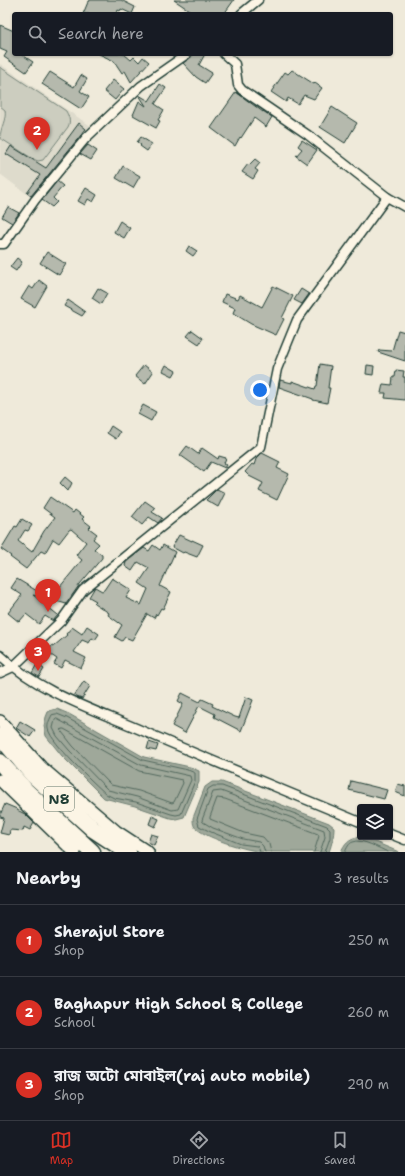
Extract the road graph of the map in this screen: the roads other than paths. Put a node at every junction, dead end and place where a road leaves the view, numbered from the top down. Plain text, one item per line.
1 (258, 0) edge
2 (243, 12) edge
3 (184, 56) edge
4 (226, 56) edge
5 (387, 197) junction
6 (405, 207) edge
7 (0, 244) edge
8 (0, 656) edge
9 (13, 668) junction
10 (0, 673) edge
11 (0, 721) edge
12 (0, 736) edge
13 (0, 762) edge
14 (0, 780) edge
15 (357, 821) edge
16 (393, 835) edge
17 (405, 840) edge
18 (75, 852) edge
19 (92, 852) edge
20 (128, 852) edge
21 (148, 852) edge

1 - 2 street
3 - 7 street
4 - 5 street
5 - 6 street
5 - 9 street
8 - 9 street
9 - 10 street
9 - 15 street
11 - 21 street
12 - 20 highway, N8
13 - 19 highway, N8
14 - 18 street
16 - 17 street

